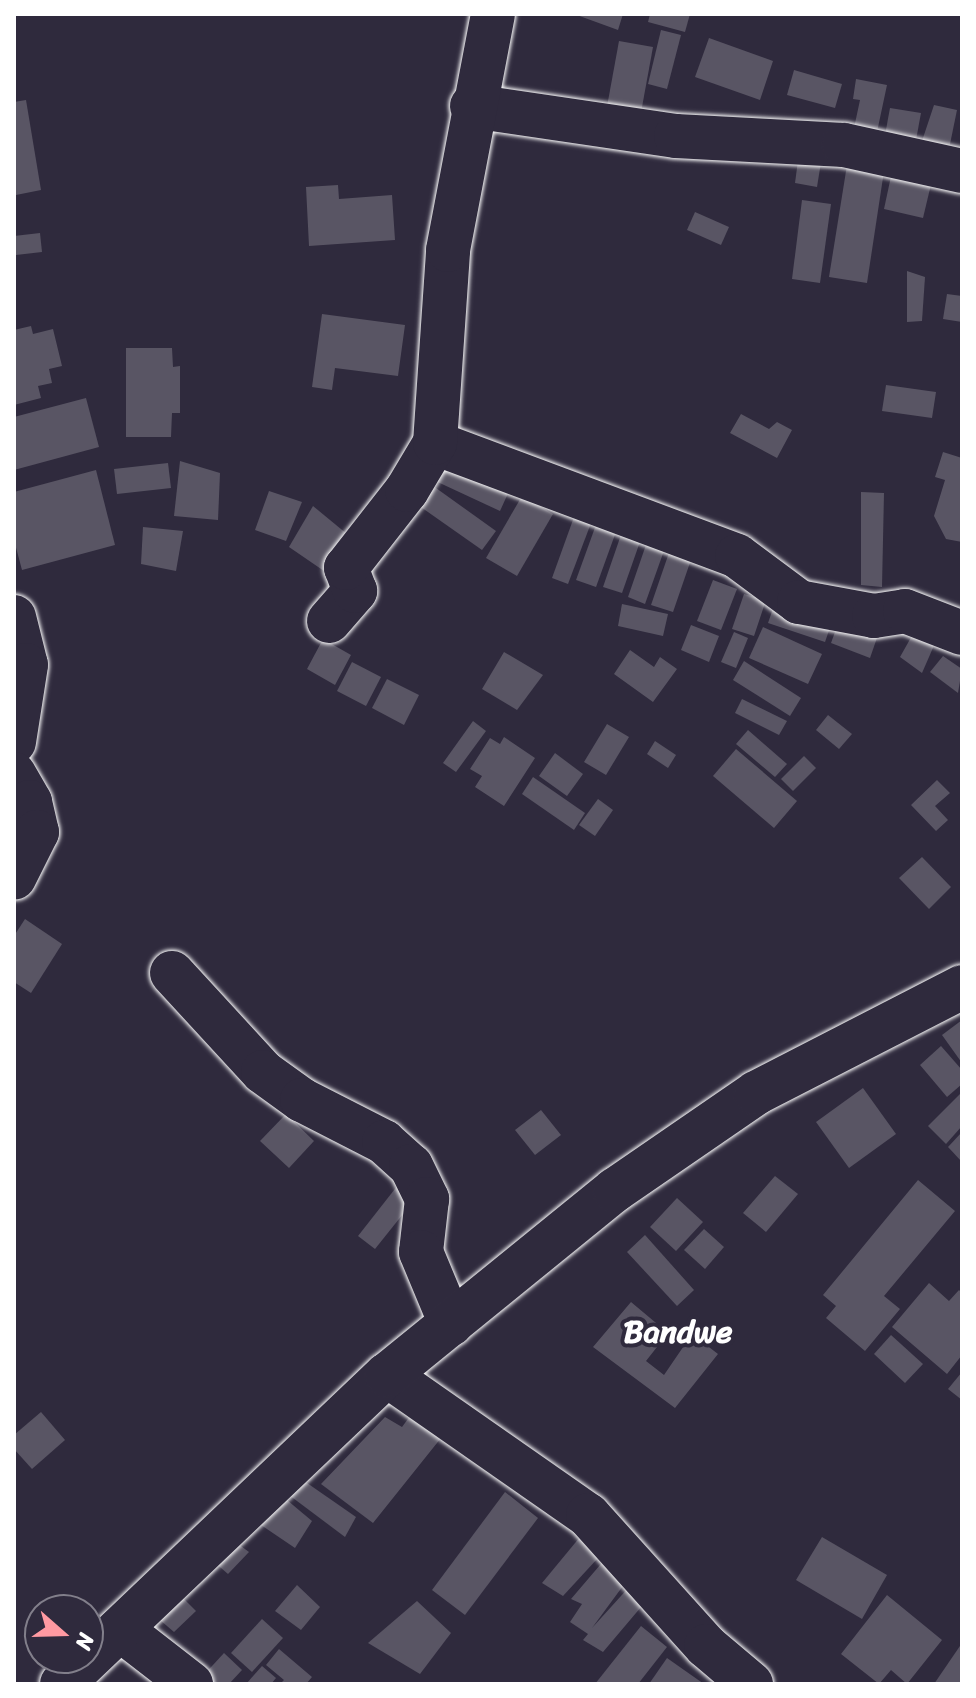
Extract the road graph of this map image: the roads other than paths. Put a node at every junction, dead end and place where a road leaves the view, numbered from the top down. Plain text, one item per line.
1 (493, 14) edge
2 (472, 106) junction
3 (962, 171) edge
4 (435, 443) junction
5 (14, 617) edge
6 (329, 621) dead end
7 (962, 633) edge
8 (14, 742) edge
9 (14, 774) edge
10 (14, 878) edge
11 (172, 973) dead end
12 (962, 987) edge
13 (451, 1324) junction
14 (387, 1375) junction
15 (120, 1629) junction
16 (62, 1684) edge
17 (191, 1684) edge
18 (751, 1684) edge

1 - 2 street
2 - 3 street
2 - 4 street
4 - 6 street
4 - 7 street
5 - 8 street
9 - 10 street
11 - 13 street
12 - 13 street
13 - 14 street
14 - 15 street
14 - 18 street
15 - 16 street
15 - 17 street

